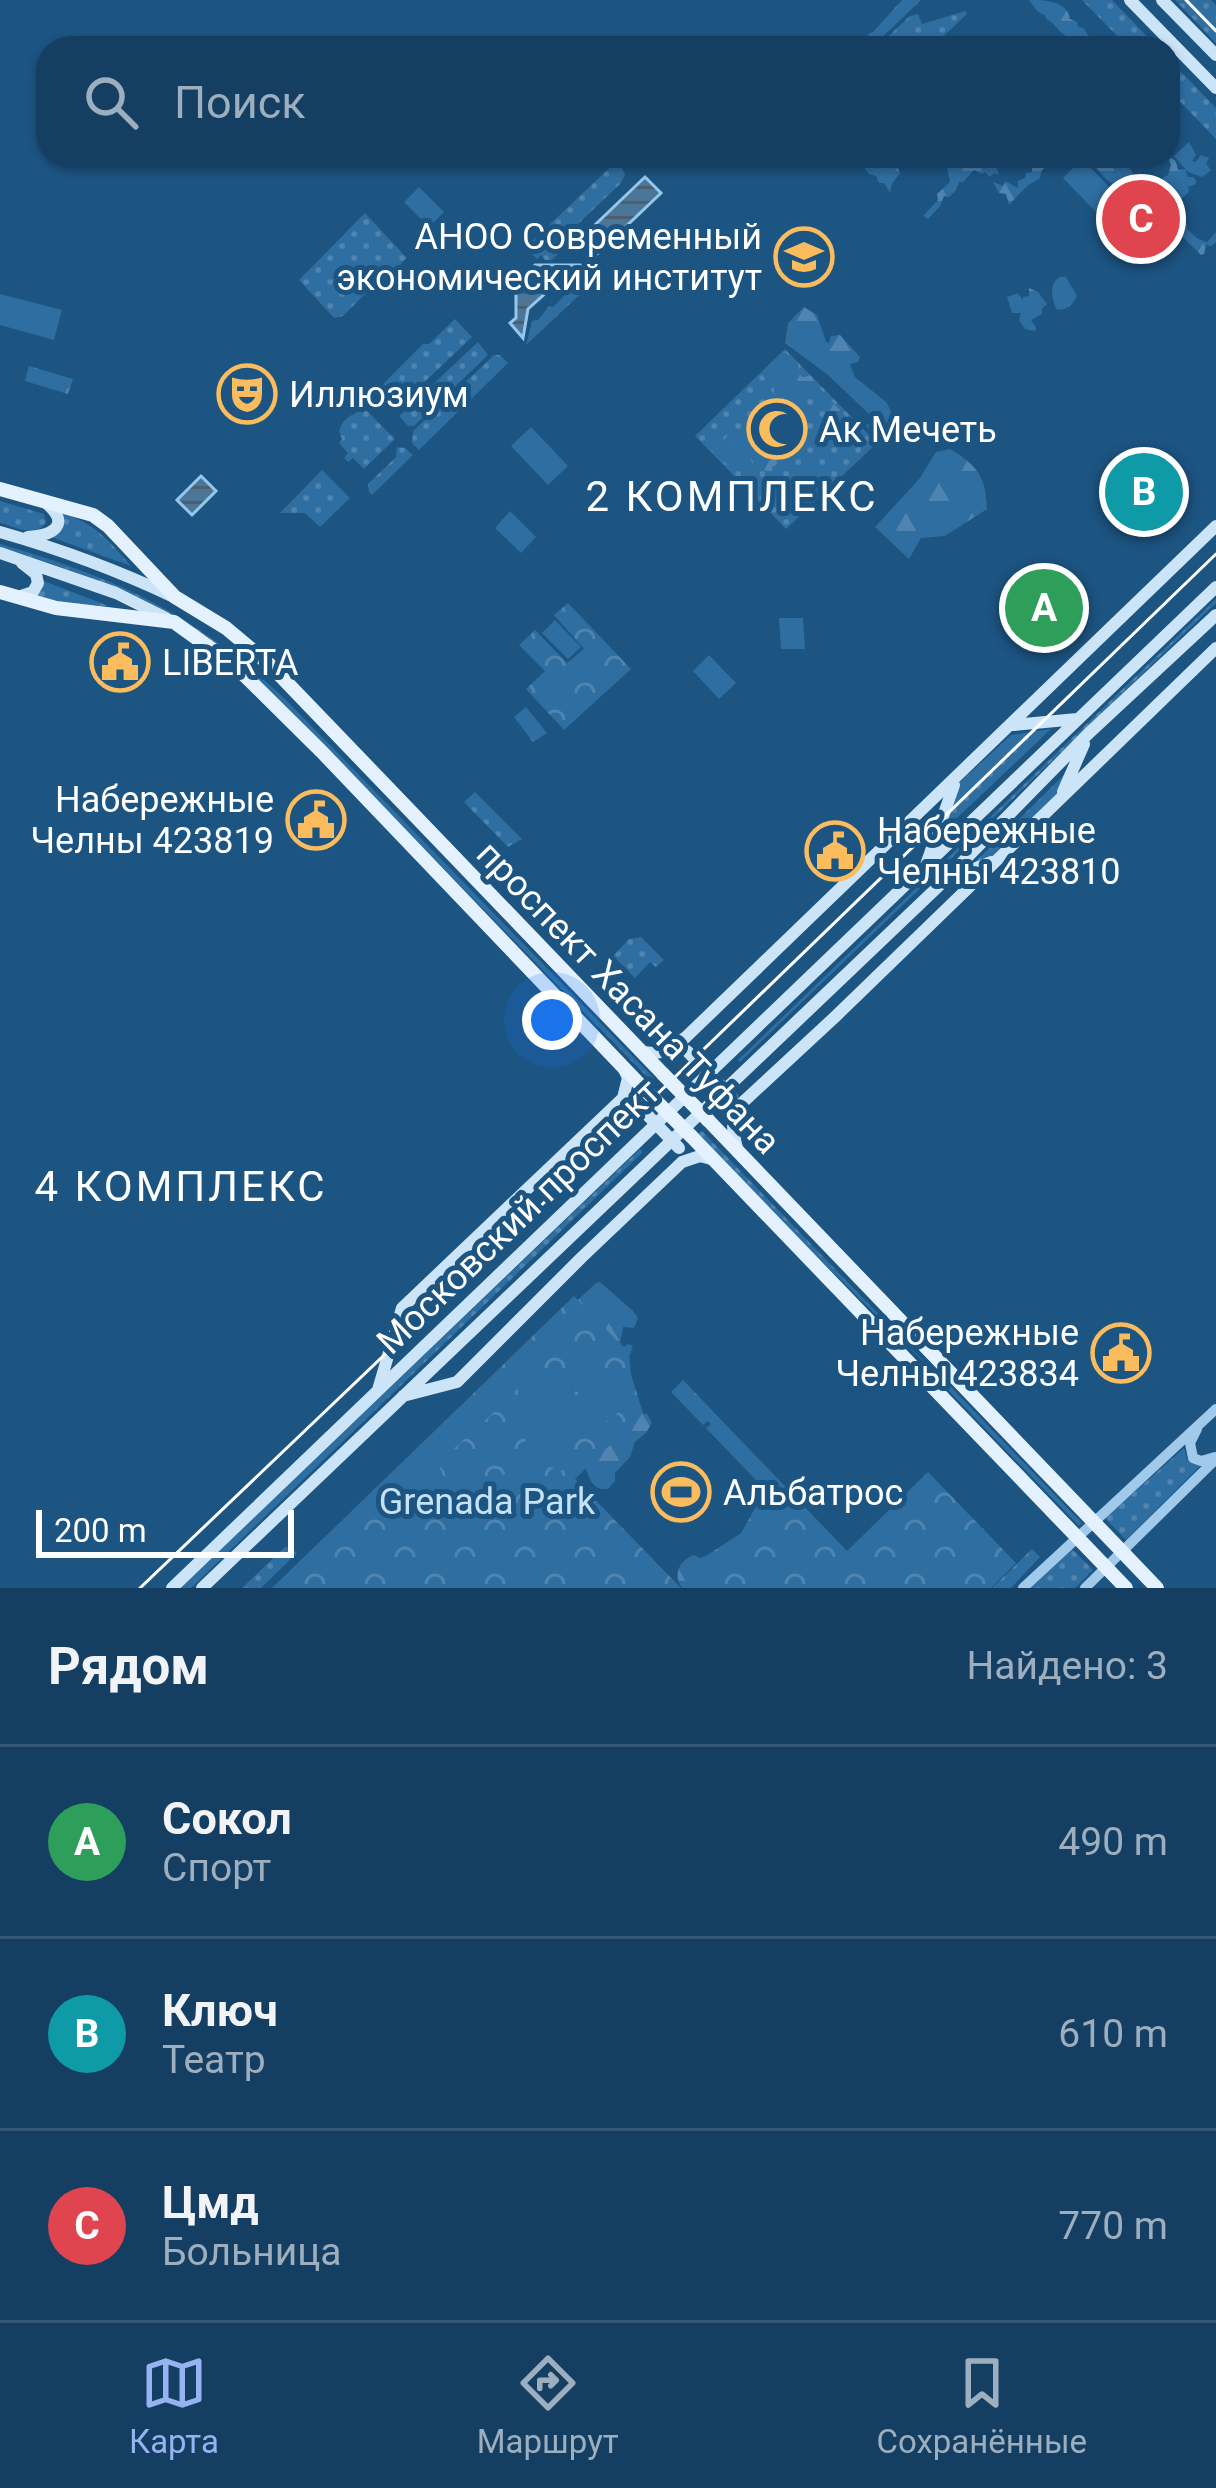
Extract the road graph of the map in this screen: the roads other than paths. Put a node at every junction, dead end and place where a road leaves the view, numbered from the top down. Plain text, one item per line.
1 (1130, 0) edge
2 (1162, 0) edge
3 (1165, 36) edge
4 (1180, 51) edge
5 (1216, 55) edge
6 (1216, 88) edge
7 (0, 489) edge
8 (44, 501) junction
9 (1216, 526) edge
10 (0, 532) edge
11 (22, 538) junction
12 (0, 553) edge
13 (16, 558) junction
14 (1216, 587) edge
15 (0, 592) edge
16 (18, 597) junction
17 (175, 597) junction
18 (1216, 615) edge
19 (174, 622) junction
20 (1216, 648) edge
21 (1078, 718) junction
22 (1012, 726) junction
23 (1089, 734) junction
24 (956, 778) junction
25 (1060, 798) junction
26 (998, 859) junction
27 (926, 866) junction
28 (943, 882) junction
29 (691, 1033) junction
30 (640, 1051) junction
31 (623, 1066) junction
32 (634, 1097) junction
33 (749, 1097) junction
34 (738, 1153) junction
35 (681, 1155) junction
36 (711, 1159) junction
37 (945, 1368) junction
38 (928, 1384) junction
39 (377, 1392) junction
40 (401, 1396) junction
41 (1216, 1409) edge
42 (1198, 1426) junction
43 (1216, 1458) edge
44 (1093, 1522) junction
45 (1077, 1537) junction
46 (1122, 1551) junction
47 (1106, 1567) junction
48 (172, 1588) edge
49 (202, 1588) edge
50 (1024, 1588) edge
51 (1085, 1588) edge
52 (1126, 1588) edge
53 (1157, 1588) edge

1 - 3 main road
2 - 5 main road
4 - 6 main road
7 - 8 main road
8 - 11 main road
8 - 17 main road
9 - 22 main road
10 - 11 main road, проспект Хасана Туфана
11 - 17 main road, проспект Хасана Туфана
12 - 13 main road, проспект Хасана Туфана
13 - 16 main road
13 - 19 main road, проспект Хасана Туфана
14 - 21 main road, Московский проспект
15 - 16 main road
16 - 19 main road
17 - 30 main road, проспект Хасана Туфана
18 - 23 main road, Московский проспект
19 - 31 main road, проспект Хасана Туфана
20 - 25 main road
21 - 22 main road
21 - 27 main road, Московский проспект
22 - 24 main road
23 - 25 main road
23 - 28 main road, Московский проспект
24 - 27 main road
24 - 29 main road
25 - 26 main road
26 - 28 main road
26 - 33 main road
27 - 39 main road, Московский проспект
28 - 40 main road, Московский проспект
29 - 30 main road
29 - 33 main road, bridge
30 - 34 main road, проспект Хасана Туфана, bridge
31 - 32 main road, проспект Хасана Туфана
31 - 32 main road
32 - 35 main road, bridge
32 - 36 main road, проспект Хасана Туфана, bridge
32 - 39 main road
33 - 34 main road
34 - 37 main road, проспект Хасана Туфана
35 - 36 main road
35 - 40 main road
36 - 38 main road, проспект Хасана Туфана
37 - 38 main road
37 - 44 main road, проспект Хасана Туфана
38 - 45 main road, проспект Хасана Туфана
39 - 48 main road, Московский проспект
40 - 49 main road, Московский проспект
41 - 42 street
42 - 43 street
42 - 44 street
43 - 46 street
44 - 45 street
44 - 46 main road, проспект Хасана Туфана
45 - 47 main road, проспект Хасана Туфана
45 - 50 street
46 - 47 street
46 - 53 main road, проспект Хасана Туфана
47 - 51 street
47 - 52 main road, проспект Хасана Туфана

